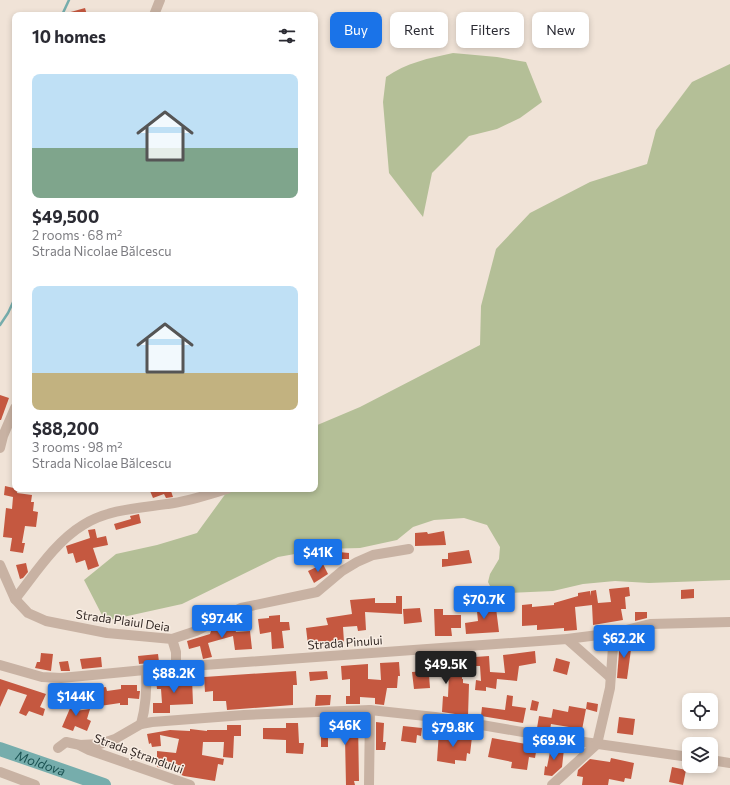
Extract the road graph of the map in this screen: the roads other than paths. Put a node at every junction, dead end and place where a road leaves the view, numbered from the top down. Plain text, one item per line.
1 (160, 0) edge
2 (155, 12) edge
3 (12, 415) edge
4 (0, 448) edge
5 (216, 492) edge
6 (409, 549) dead end
7 (0, 565) edge
8 (15, 599) junction
9 (730, 622) edge
10 (614, 633) junction
11 (172, 639) junction
12 (567, 639) junction
13 (0, 665) edge
14 (176, 667) junction
15 (146, 671) junction
16 (610, 677) junction
17 (370, 710) junction
18 (141, 724) junction
19 (597, 744) junction
20 (80, 745) junction
21 (58, 748) dead end
22 (682, 756) edge
23 (718, 761) edge
24 (730, 763) edge
25 (0, 772) edge
26 (35, 785) edge
27 (190, 785) edge
28 (368, 785) edge
29 (552, 785) edge

1 - 2 street
3 - 4 street
5 - 8 street
6 - 11 street
7 - 8 street, Strada Plaiul Deia
8 - 11 street, Strada Plaiul Deia
9 - 10 street, Strada Pinului
10 - 12 street, Strada Pinului
10 - 16 street
11 - 14 street, Strada Plaiul Deia
12 - 14 street, Strada Pinului
12 - 16 street
13 - 15 street, Strada Pinului
14 - 15 street, Strada Pinului
15 - 18 street
16 - 19 street
17 - 18 street
17 - 19 street
17 - 28 street
18 - 20 street
19 - 22 street
19 - 29 street
20 - 21 street
20 - 27 street, Strada Ștrandului
23 - 24 street
25 - 26 street

